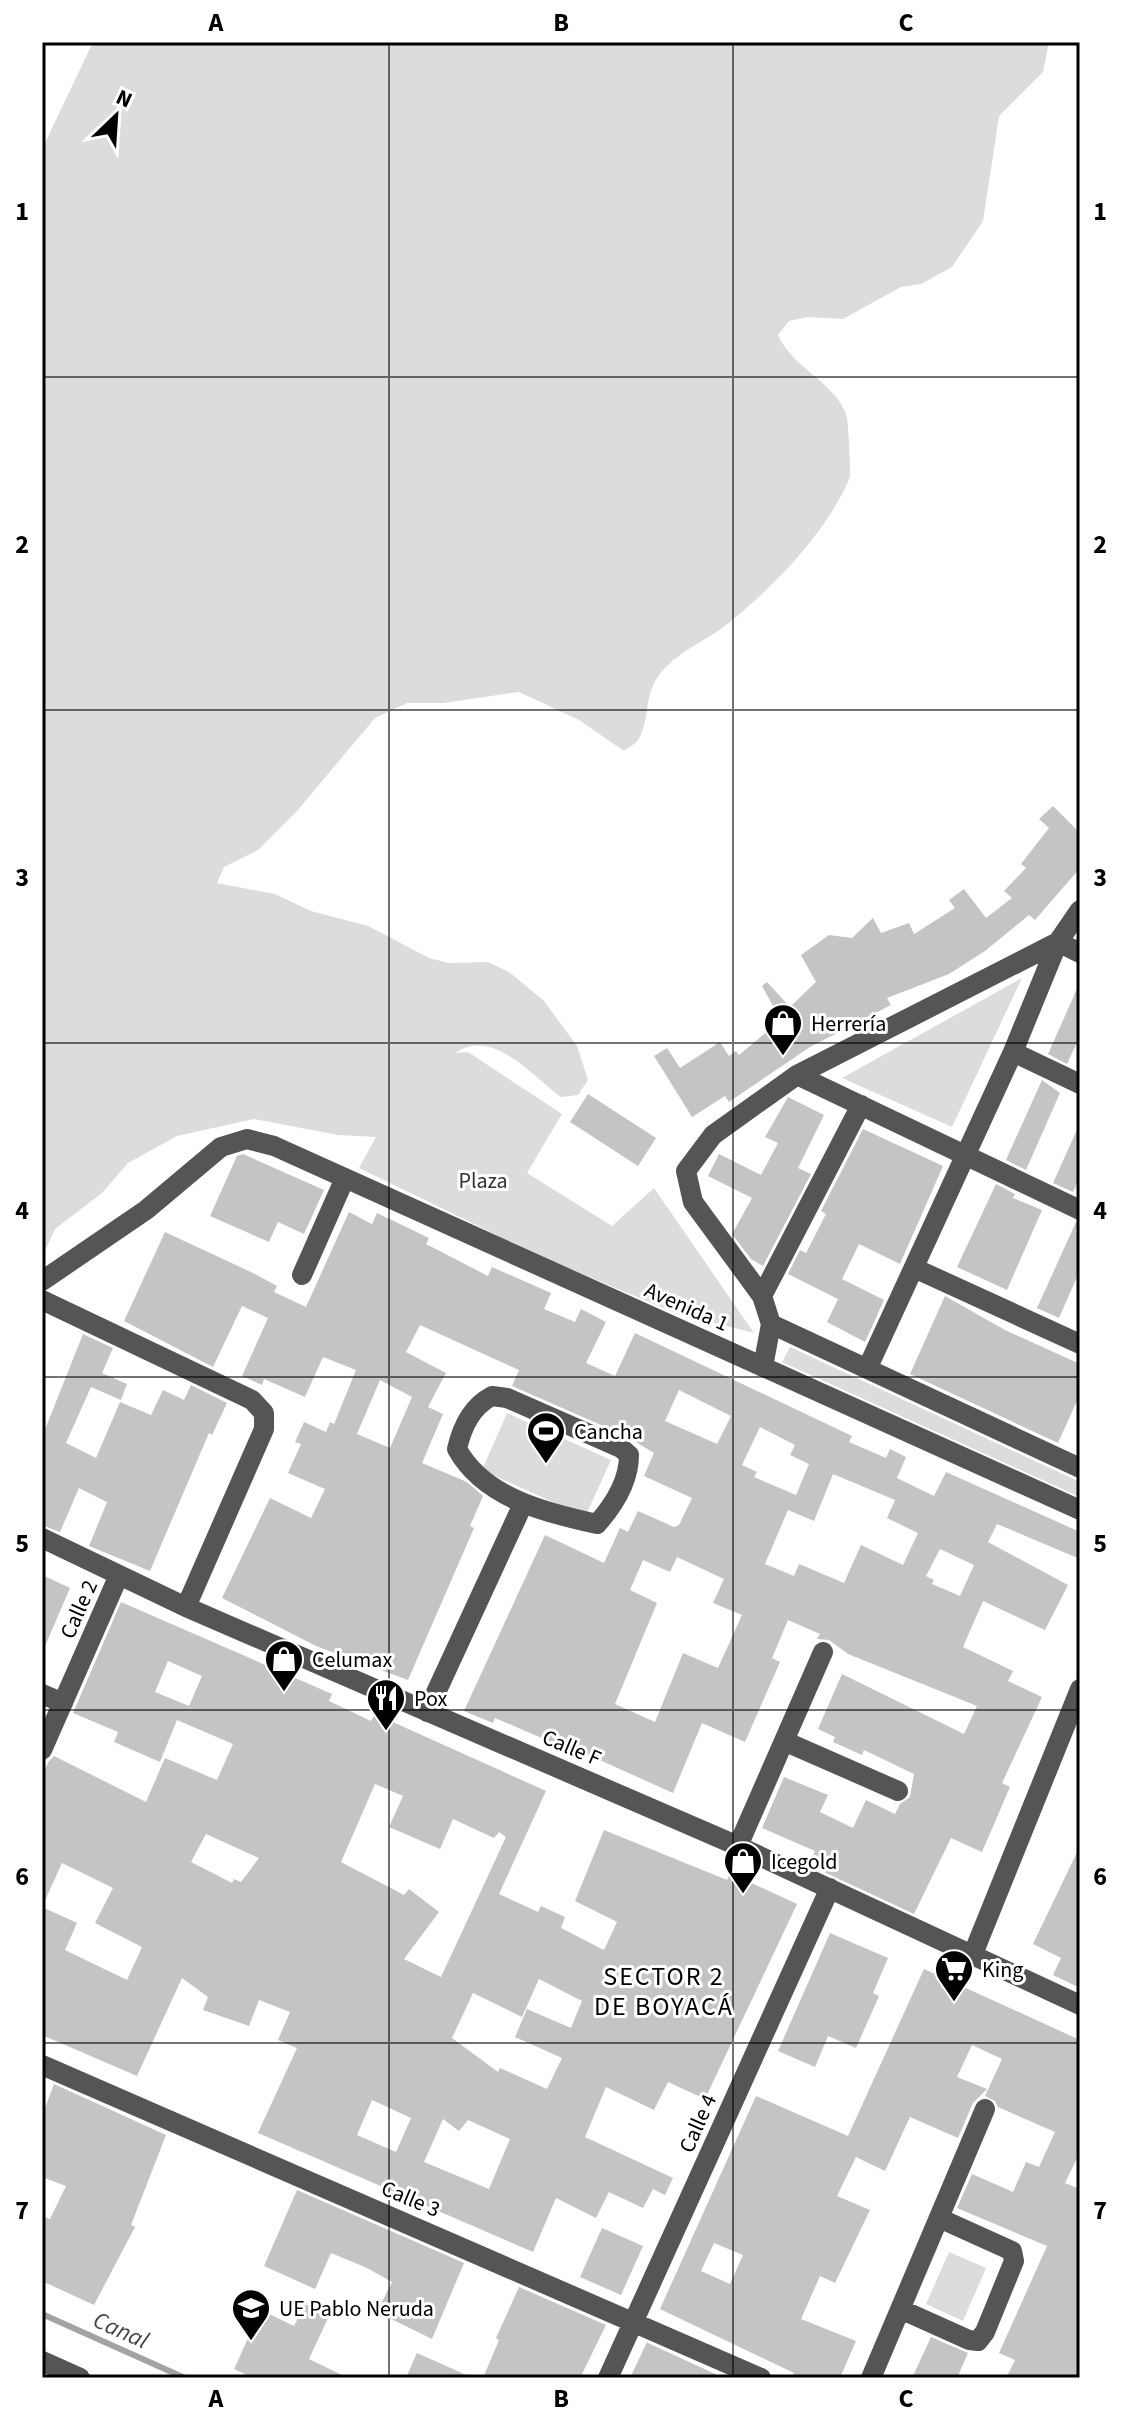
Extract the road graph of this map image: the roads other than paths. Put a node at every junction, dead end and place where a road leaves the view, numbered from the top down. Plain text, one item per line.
1 (1080, 910) edge
2 (1058, 942) junction
3 (1080, 953) edge
4 (1013, 1052) junction
5 (797, 1075) junction
6 (1080, 1084) edge
7 (861, 1105) junction
8 (967, 1155) junction
9 (345, 1178) junction
10 (1080, 1210) edge
11 (914, 1268) junction
12 (302, 1275) dead end
13 (42, 1281) edge
14 (762, 1296) junction
15 (42, 1300) edge
16 (771, 1324) junction
17 (1080, 1344) edge
18 (763, 1367) junction
19 (868, 1367) junction
20 (1080, 1468) edge
21 (523, 1504) junction
22 (1080, 1510) edge
23 (42, 1538) edge
24 (119, 1575) junction
25 (186, 1607) junction
26 (823, 1652) dead end
27 (1080, 1689) edge
28 (42, 1694) edge
29 (63, 1703) junction
30 (427, 1712) junction
31 (784, 1741) junction
32 (42, 1750) edge
33 (898, 1791) dead end
34 (738, 1846) junction
35 (830, 1888) junction
36 (973, 1954) junction
37 (1080, 2005) edge
38 (42, 2065) edge
39 (985, 2109) dead end
40 (939, 2218) junction
41 (900, 2309) junction
42 (634, 2321) junction
43 (42, 2361) edge
44 (76, 2377) edge
45 (608, 2378) edge
46 (761, 2378) edge
47 (871, 2378) edge

1 - 2 street
2 - 3 street
2 - 4 street
2 - 5 street
4 - 6 street
4 - 8 street
5 - 7 street
5 - 14 street
7 - 8 street
7 - 14 street
8 - 10 street
8 - 11 street
9 - 12 street
9 - 13 street, Avenida 1
9 - 18 street, Avenida 1
11 - 17 street
11 - 19 street
14 - 16 street
15 - 25 street
16 - 18 street
16 - 19 street
18 - 22 street, Avenida 1
19 - 20 street
21 - 21 street
21 - 30 street
23 - 24 street, Calle F
24 - 25 street, Calle F
24 - 29 street, Calle 2
25 - 30 street, Calle F
26 - 31 street
27 - 36 street
28 - 29 street
29 - 32 street, Calle 2
30 - 34 street, Calle F
31 - 33 street
31 - 34 street
34 - 35 street, Calle F
35 - 36 street, Calle F
35 - 42 street, Calle 4
36 - 37 street, Calle F
38 - 42 street, Calle 3
39 - 40 street
40 - 41 street
40 - 41 street
41 - 47 street
42 - 45 street, Calle 4
42 - 46 street, Calle 3
43 - 44 street

